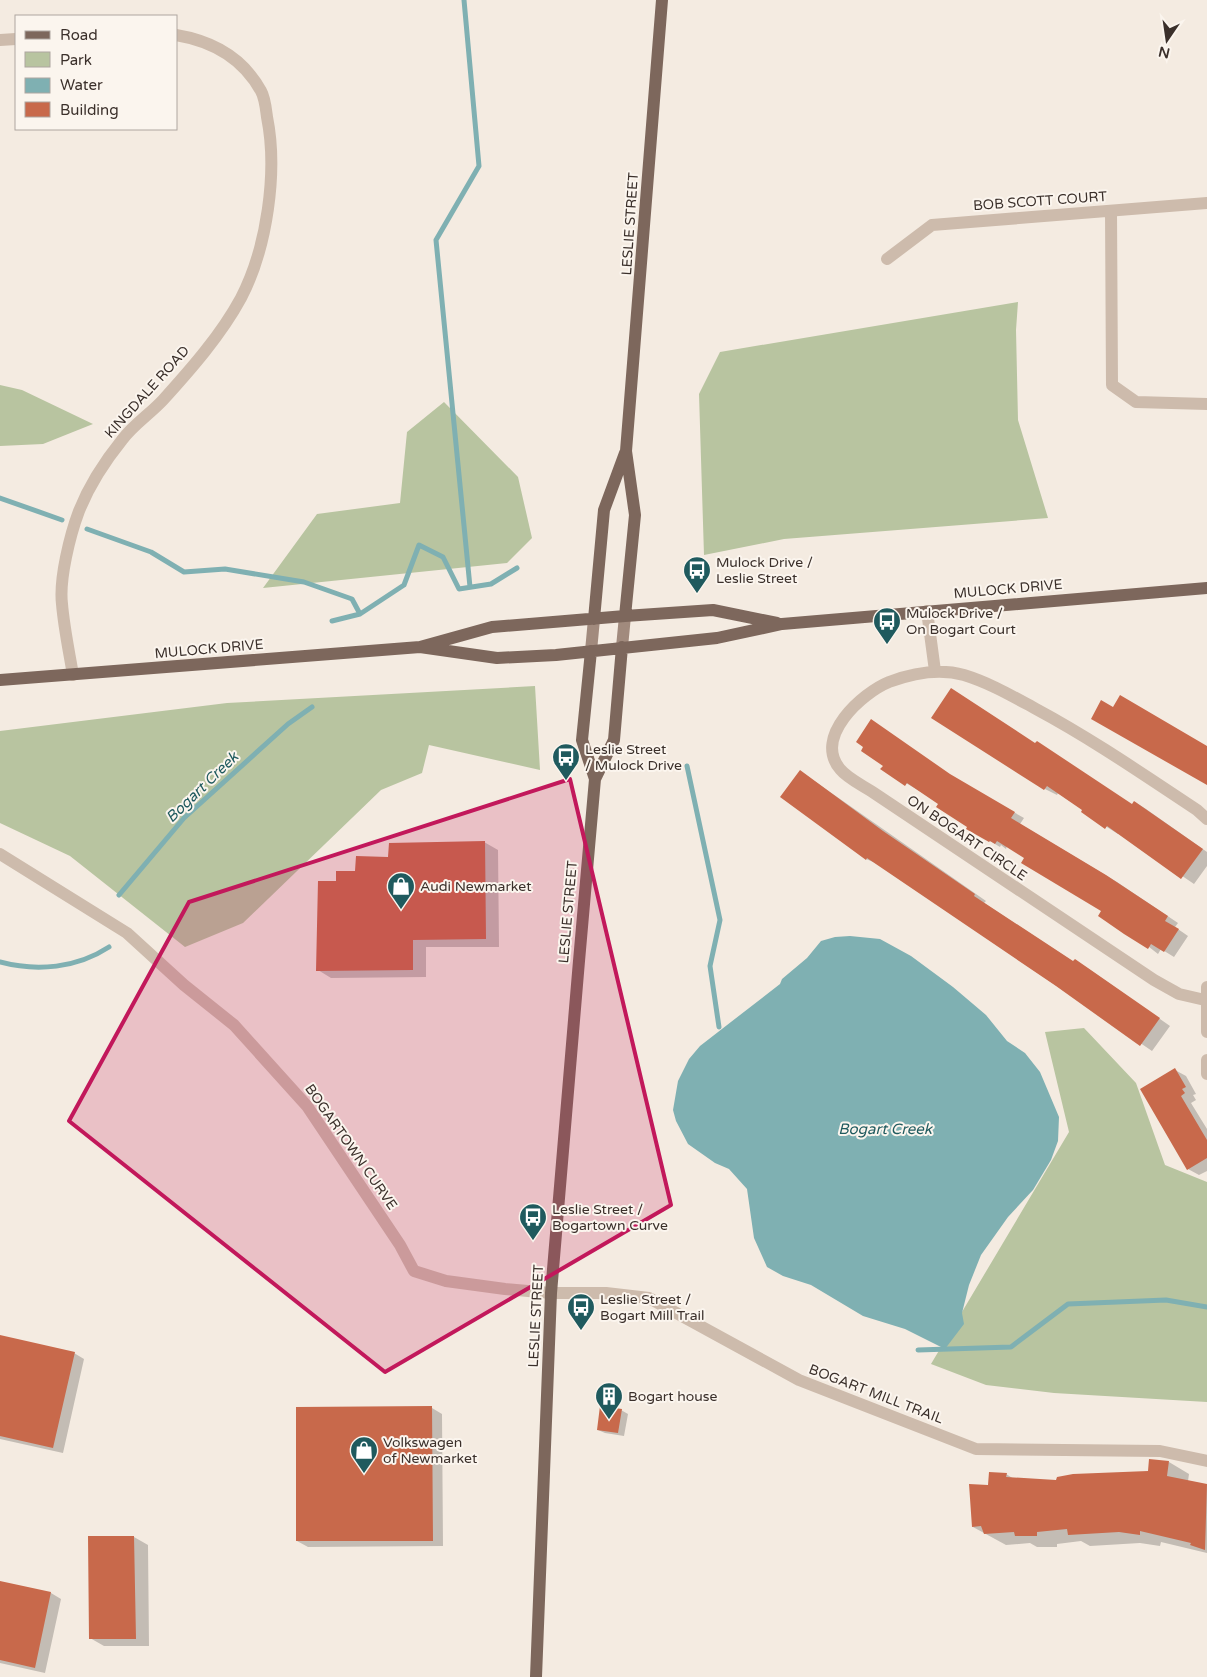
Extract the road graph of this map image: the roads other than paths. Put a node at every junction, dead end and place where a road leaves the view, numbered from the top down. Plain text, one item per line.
1 (662, 0) edge
2 (178, 35) edge
3 (15, 39) edge
4 (0, 40) edge
5 (1207, 203) edge
6 (1111, 211) junction
7 (887, 259) dead end
8 (1207, 404) edge
9 (626, 451) junction
10 (1207, 588) edge
11 (927, 611) junction
12 (625, 616) junction
13 (594, 619) junction
14 (782, 624) junction
15 (420, 647) junction
16 (622, 647) junction
17 (590, 651) junction
18 (935, 671) junction
19 (73, 675) junction
20 (0, 680) edge
21 (595, 779) junction
22 (1207, 819) edge
23 (0, 854) edge
24 (1207, 987) edge
25 (1205, 1000) junction
26 (1207, 1032) edge
27 (1207, 1060) edge
28 (1207, 1074) edge
29 (551, 1293) junction
30 (1207, 1461) edge
31 (536, 1677) edge

1 - 9 main road, LESLIE STREET
2 - 19 street, KINGDALE ROAD
3 - 4 street
5 - 6 street, BOB SCOTT COURT
6 - 7 street, BOB SCOTT COURT
6 - 8 street
9 - 12 main road, LESLIE STREET
9 - 13 main road, LESLIE STREET
10 - 11 main road, MULOCK DRIVE
11 - 14 main road, MULOCK DRIVE
11 - 18 street
12 - 13 main road, MULOCK DRIVE
12 - 14 main road, MULOCK DRIVE
12 - 16 main road, LESLIE STREET
13 - 15 main road, MULOCK DRIVE
13 - 17 main road, LESLIE STREET
14 - 16 main road, MULOCK DRIVE
15 - 17 main road, MULOCK DRIVE
15 - 19 main road, MULOCK DRIVE
16 - 17 main road, MULOCK DRIVE
16 - 21 main road, LESLIE STREET
17 - 21 main road, LESLIE STREET
18 - 22 street, ON BOGART CIRCLE
18 - 25 street, ON BOGART CIRCLE
19 - 20 main road, MULOCK DRIVE
21 - 29 main road, LESLIE STREET
23 - 29 street, BOGARTOWN CURVE
24 - 25 street
25 - 26 street
27 - 28 street
29 - 30 street, BOGART MILL TRAIL
29 - 31 main road, LESLIE STREET

